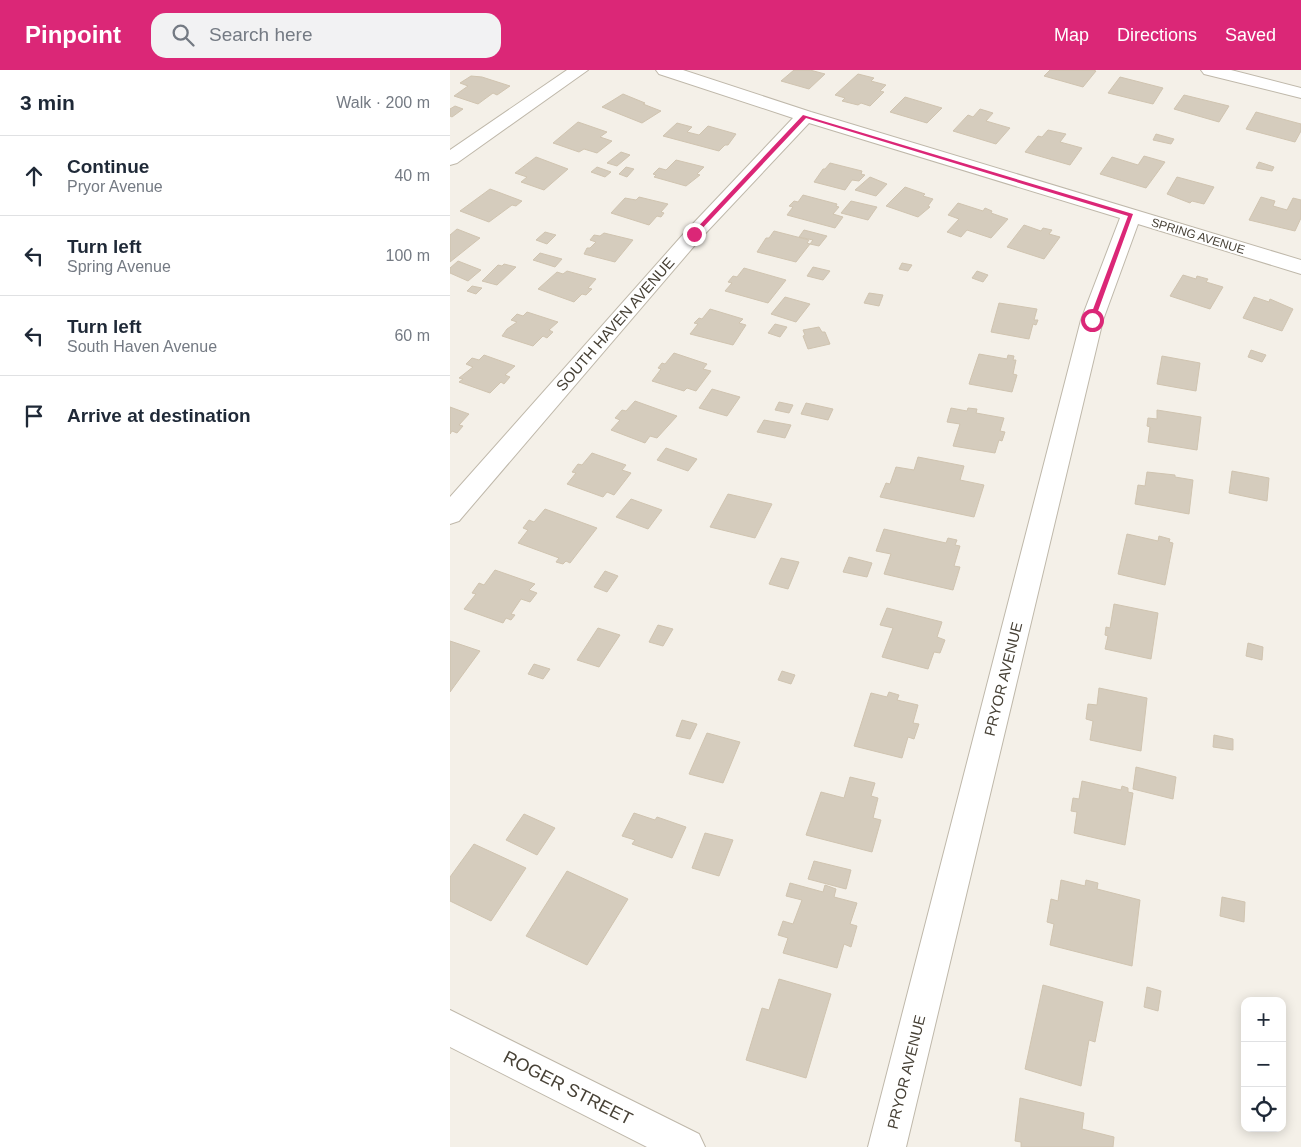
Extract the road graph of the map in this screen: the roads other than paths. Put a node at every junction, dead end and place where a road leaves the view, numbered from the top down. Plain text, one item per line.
1 (579, 70) edge
2 (665, 70) edge
3 (1210, 70) edge
4 (1301, 93) edge
5 (805, 116) junction
6 (450, 159) edge
7 (1131, 215) junction
8 (1301, 267) edge
9 (450, 514) edge
10 (450, 1028) edge
11 (686, 1147) edge
12 (887, 1147) edge

1 - 6 street
2 - 5 street, SPRING AVENUE
3 - 4 street
5 - 7 street, SPRING AVENUE
5 - 9 street, SOUTH HAVEN AVENUE
7 - 8 street, SPRING AVENUE
7 - 12 street, PRYOR AVENUE
10 - 11 street, ROGER STREET

